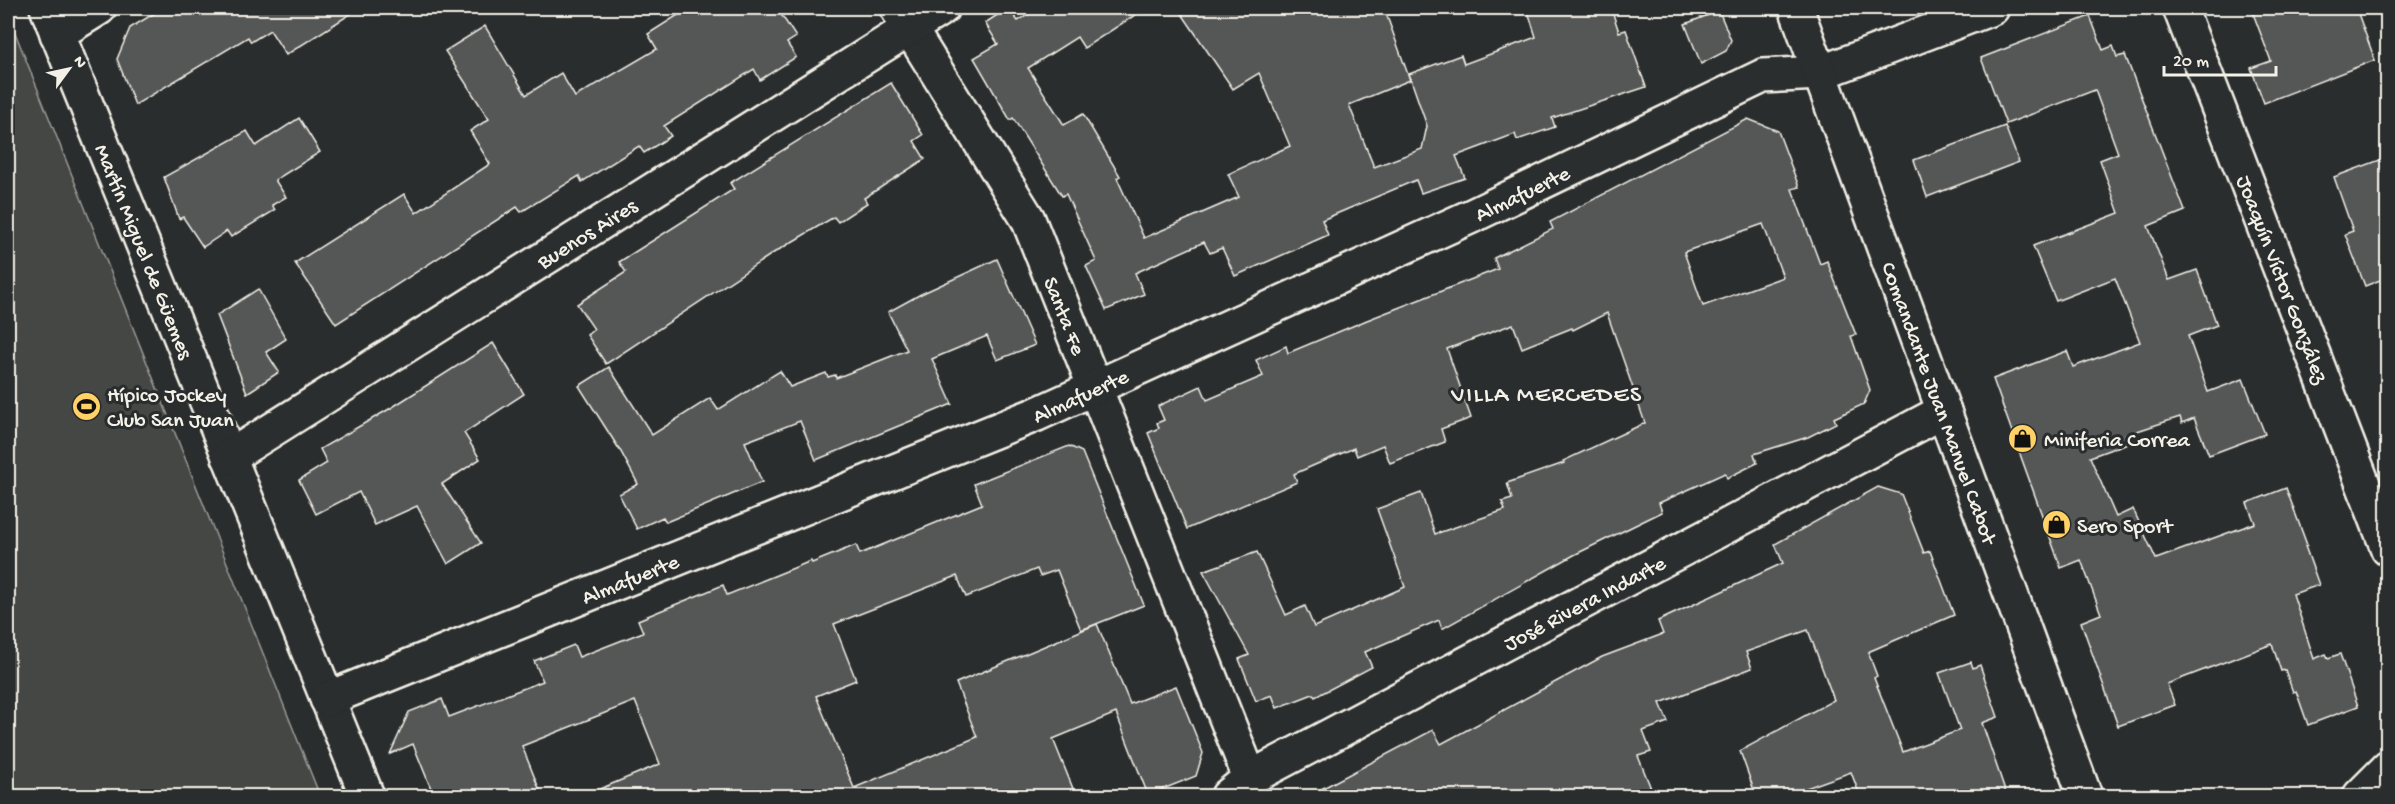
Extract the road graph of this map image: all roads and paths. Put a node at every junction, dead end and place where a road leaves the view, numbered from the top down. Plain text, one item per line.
1 (99, 8) edge
2 (942, 8) edge
3 (1796, 8) edge
4 (1992, 8) edge
5 (2180, 8) edge
6 (904, 18) edge
7 (52, 21) edge
8 (1820, 73) junction
9 (1096, 387) junction
10 (1944, 411) junction
11 (229, 457) junction
12 (2388, 549) edge
13 (327, 699) junction
14 (2388, 768) edge
15 (1239, 787) edge
16 (367, 796) edge
17 (2085, 796) edge
18 (2360, 796) edge

1 - 7 street
2 - 6 street, Buenos Aires
3 - 8 street, Comandante Juan Manuel Cabot
4 - 8 street, Almafuerte
5 - 12 street, Joaquín Víctor González
6 - 9 street, Santa Fe
6 - 11 street, Buenos Aires
7 - 11 street, Martín Miguel de Güemes
8 - 9 street, Almafuerte
8 - 10 street, Comandante Juan Manuel Cabot
9 - 13 street, Almafuerte
9 - 15 street, Santa Fe
10 - 15 street, José Rivera Indarte
10 - 17 street, Comandante Juan Manuel Cabot
11 - 13 street, Martín Miguel de Güemes
13 - 16 street, Martín Miguel de Güemes
14 - 18 street

